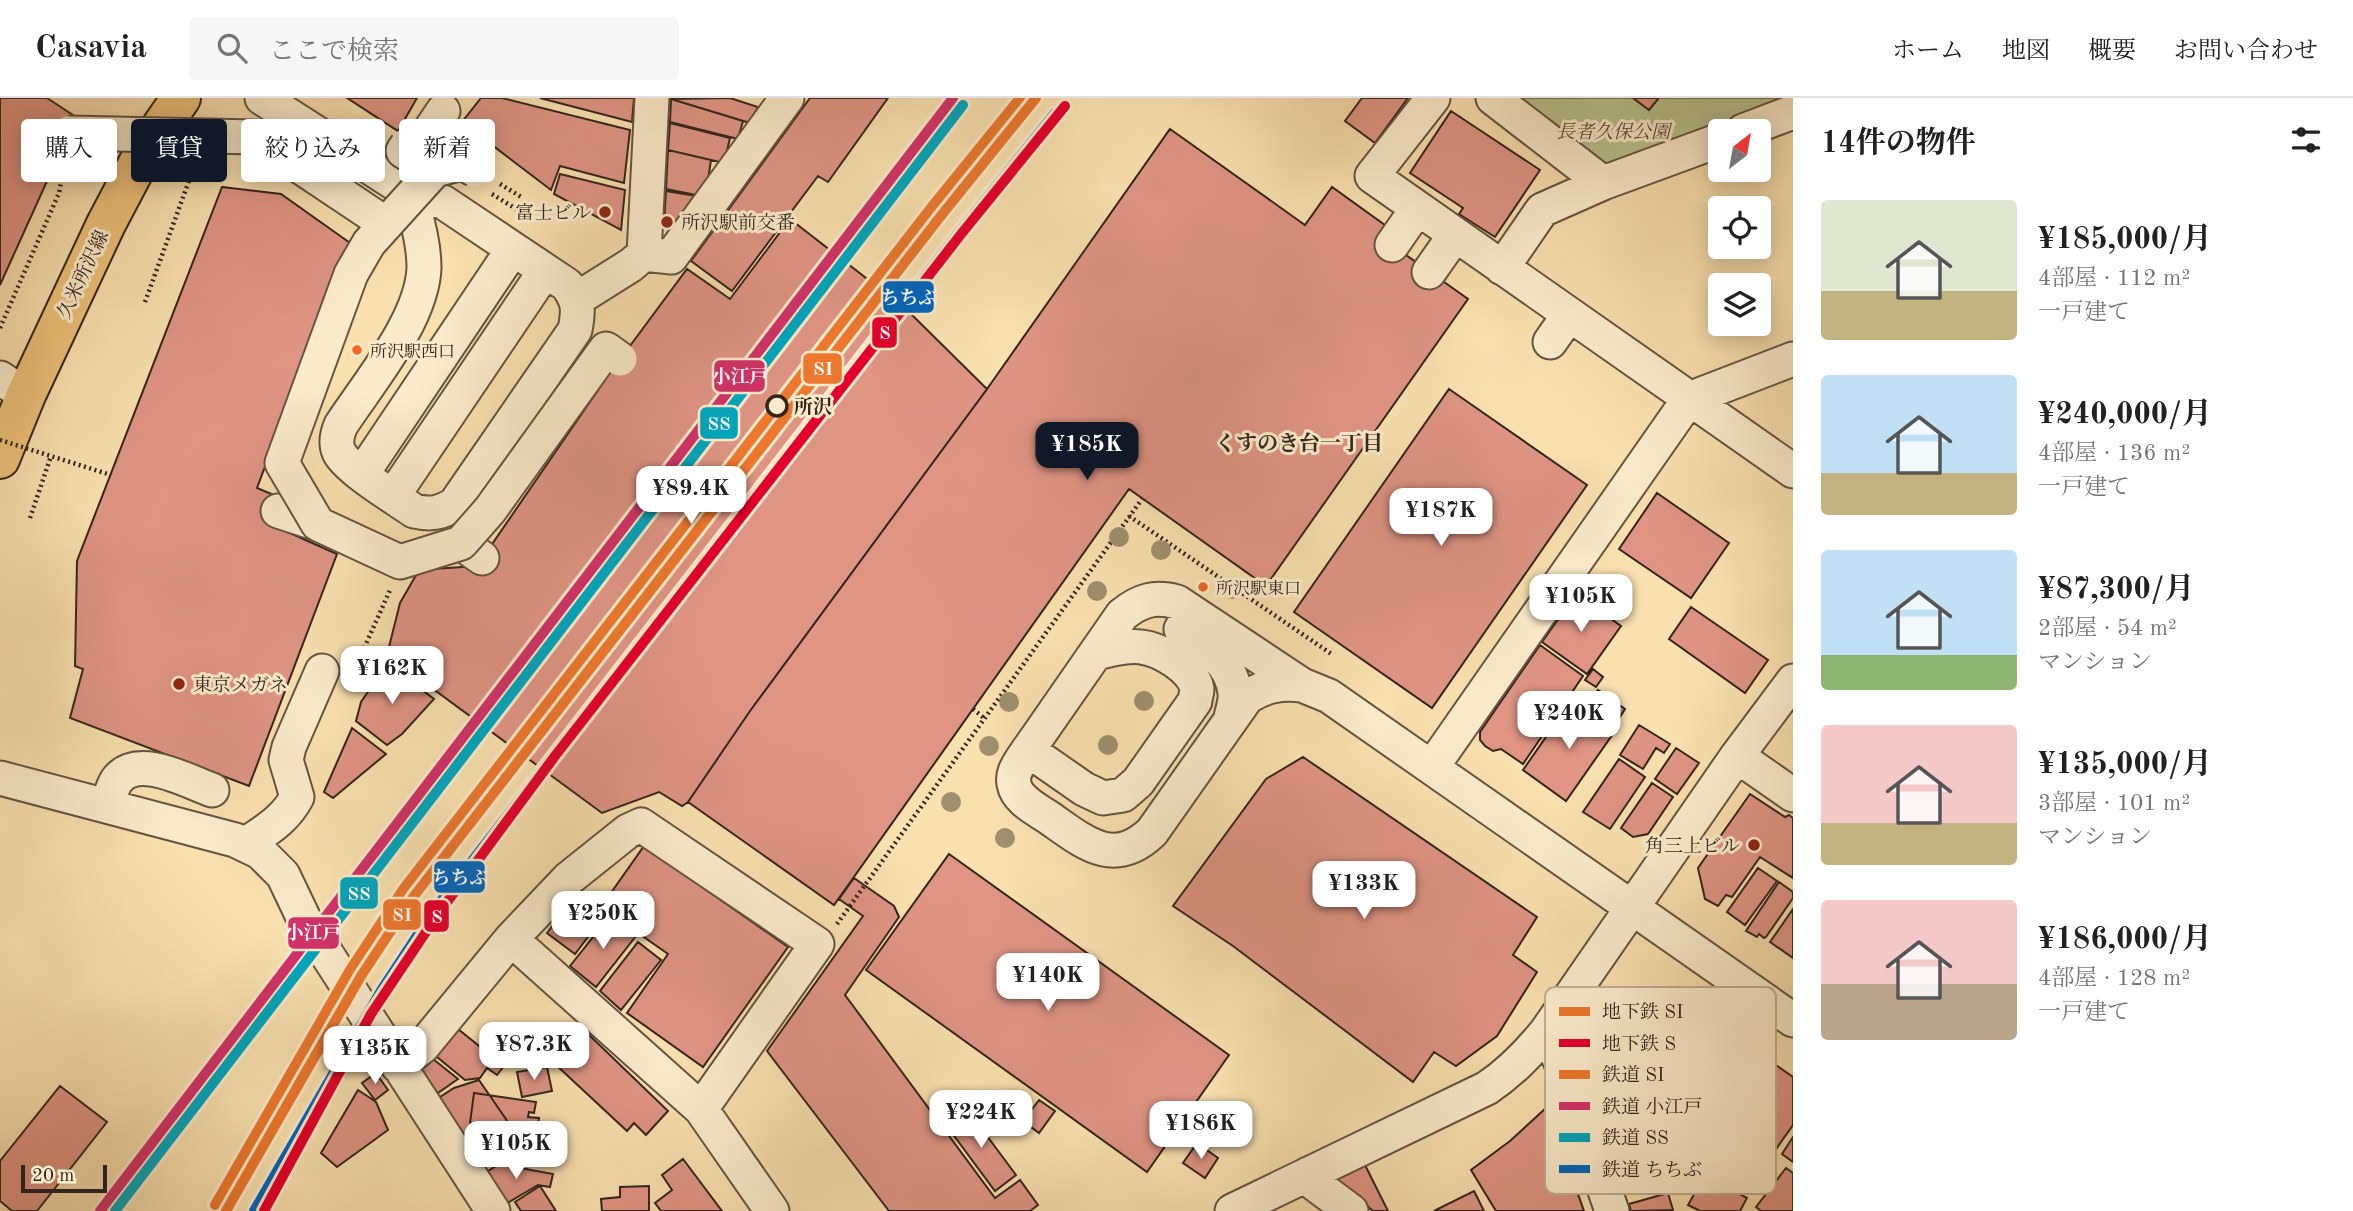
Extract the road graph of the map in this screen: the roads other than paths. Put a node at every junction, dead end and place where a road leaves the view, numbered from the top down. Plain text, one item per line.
1 (181, 98) edge
2 (262, 98) edge
3 (652, 98) edge
4 (787, 98) edge
5 (1433, 98) edge
6 (1493, 98) edge
7 (443, 111) dead end
8 (1793, 113) edge
9 (1771, 121) edge
10 (117, 141) edge
11 (1708, 145) edge
12 (424, 182) edge
13 (1603, 184) junction
14 (402, 188) junction
15 (1417, 209) junction
16 (386, 224) junction
17 (1455, 235) junction
18 (1392, 245) dead end
19 (513, 249) junction
20 (644, 254) junction
21 (1502, 268) junction
22 (545, 271) junction
23 (1429, 272) dead end
24 (577, 299) junction
25 (1569, 315) junction
26 (1550, 342) dead end
27 (620, 359) dead end
28 (1793, 359) edge
29 (13, 386) edge
30 (1689, 399) junction
31 (0, 459) edge
32 (1793, 471) edge
33 (362, 474) junction
34 (393, 496) junction
35 (278, 511) dead end
36 (318, 524) junction
37 (1122, 615) junction
38 (1096, 653) junction
39 (322, 671) dead end
40 (1793, 681) edge
41 (1302, 685) junction
42 (1230, 721) junction
43 (1028, 750) junction
44 (1737, 756) junction
45 (1432, 767) junction
46 (0, 778) edge
47 (212, 790) dead end
48 (1793, 795) edge
49 (107, 806) junction
50 (245, 845) junction
51 (1632, 907) junction
52 (511, 939) junction
53 (1577, 987) edge
54 (1746, 987) edge
55 (1776, 1008) edge
56 (1793, 1020) edge
57 (1545, 1033) edge
58 (398, 1066) junction
59 (701, 1109) junction
60 (1313, 1190) edge
61 (1606, 1194) edge
62 (493, 1211) edge
63 (772, 1211) edge
64 (1232, 1211) edge
65 (1351, 1211) edge
66 (1612, 1211) edge

1 - 29 main road, 久米所沢線
2 - 14 street
3 - 20 street
4 - 20 street
5 - 15 street
6 - 13 street
7 - 14 street
8 - 9 street
10 - 16 street, bridge
11 - 13 street
12 - 16 street, bridge
13 - 21 street
14 - 19 street
14 - 33 street
15 - 17 street
15 - 18 street
16 - 36 street, bridge
17 - 21 street
17 - 23 street
19 - 22 street
19 - 33 street
20 - 24 street
21 - 25 street
22 - 24 street
22 - 34 street
24 - 34 street
25 - 26 street
25 - 30 street
27 - 36 street, bridge
28 - 30 street
29 - 31 main road, 久米所沢線
30 - 32 street
30 - 45 street
33 - 34 street
35 - 36 street
37 - 38 street
37 - 41 street
37 - 42 street
38 - 43 street
38 - 43 street
39 - 50 street
40 - 44 street
41 - 42 street
41 - 45 street
42 - 43 street
44 - 48 street
44 - 51 street
45 - 51 street
46 - 49 street
47 - 49 street
49 - 50 street
50 - 58 street
51 - 53 street
51 - 54 street
52 - 58 street
52 - 59 street
52 - 59 street
55 - 56 street
57 - 60 street
58 - 62 street
59 - 63 street
60 - 64 street
60 - 65 street
61 - 66 street

